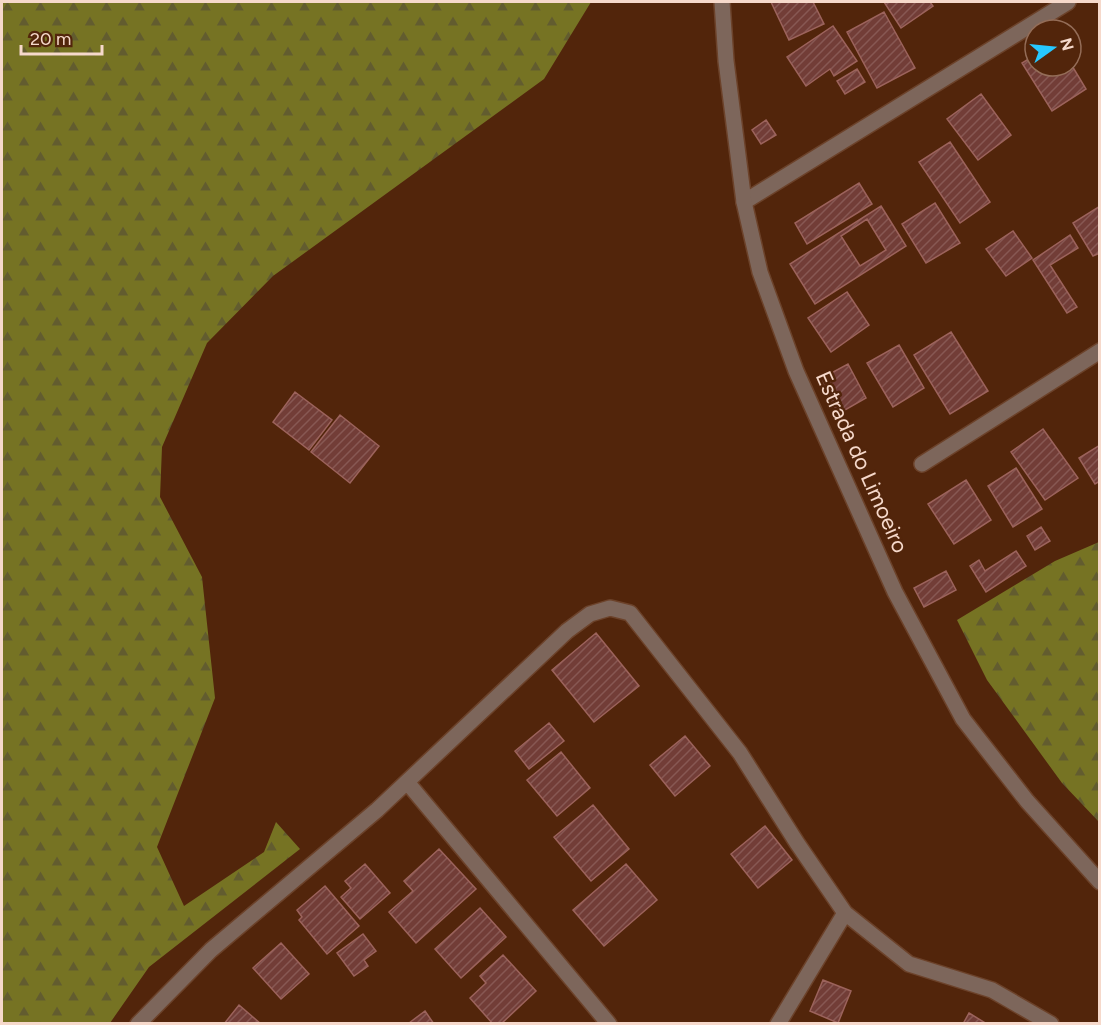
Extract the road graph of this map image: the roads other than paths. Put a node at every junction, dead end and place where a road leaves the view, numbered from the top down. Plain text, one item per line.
1 (722, 2) edge
2 (1068, 2) edge
3 (744, 202) junction
4 (1100, 351) edge
5 (922, 464) dead end
6 (407, 782) junction
7 (1100, 882) edge
8 (845, 913) junction
9 (138, 1023) edge
10 (609, 1023) edge
11 (778, 1023) edge
12 (1051, 1023) edge

1 - 3 street, Estrada do Limoeiro
2 - 3 street
3 - 7 street, Estrada do Limoeiro
4 - 5 street
6 - 8 street
6 - 9 street
6 - 10 street
8 - 11 street
8 - 12 street

